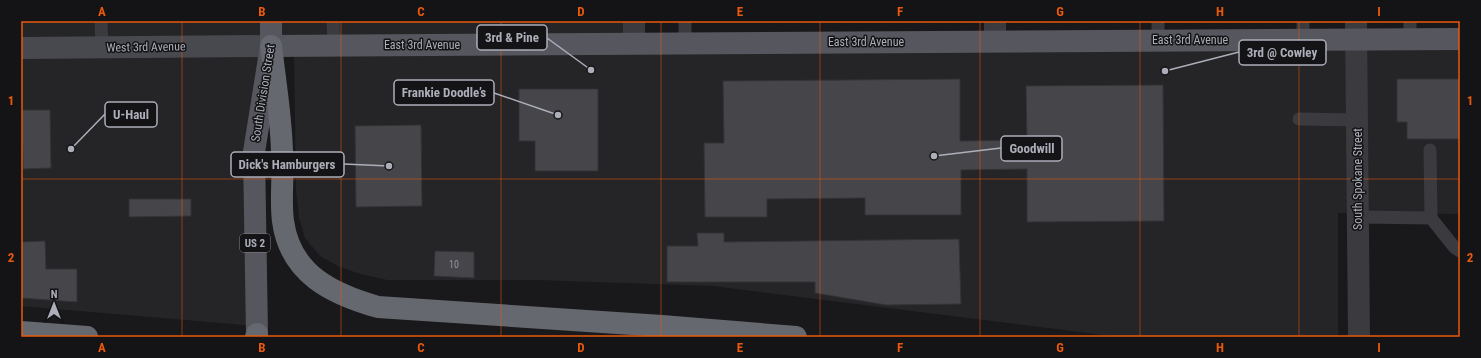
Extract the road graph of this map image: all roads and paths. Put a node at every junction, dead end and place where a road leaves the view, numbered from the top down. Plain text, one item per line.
1 (101, 21) edge
2 (271, 21) edge
3 (333, 21) edge
4 (634, 21) edge
5 (685, 21) edge
6 (1303, 30) edge
7 (1356, 30) edge
8 (1410, 30) edge
9 (995, 31) edge
10 (1158, 31) edge
11 (1460, 39) edge
12 (685, 43) junction
13 (634, 44) junction
14 (272, 46) junction
15 (334, 46) junction
16 (102, 47) junction
17 (21, 48) edge
18 (1298, 119) dead end
19 (1357, 120) junction
20 (1430, 150) dead end
21 (1358, 217) junction
22 (1430, 218) junction
23 (1460, 251) edge
24 (21, 332) edge
25 (257, 335) edge
26 (87, 337) edge
27 (796, 337) edge
28 (1359, 337) edge

1 - 16 lane
2 - 14 main road, South Division Street / US 2
3 - 15 lane
4 - 13 street
5 - 12 lane
6 - 7 main road, East 3rd Avenue
6 - 10 main road, East 3rd Avenue
7 - 8 main road, East 3rd Avenue
7 - 19 street, South Spokane Street
8 - 11 main road, East 3rd Avenue
9 - 10 main road, East 3rd Avenue
9 - 12 main road, East 3rd Avenue
12 - 13 main road, East 3rd Avenue
13 - 15 main road, East 3rd Avenue
14 - 15 main road, East 3rd Avenue
14 - 16 main road, West 3rd Avenue
14 - 25 main road, South Division Street / US 2
14 - 27 highway
16 - 17 main road, West 3rd Avenue
18 - 19 lane
19 - 21 street, South Spokane Street
20 - 22 lane
21 - 22 lane
21 - 28 street, South Spokane Street
22 - 23 lane
24 - 26 highway

